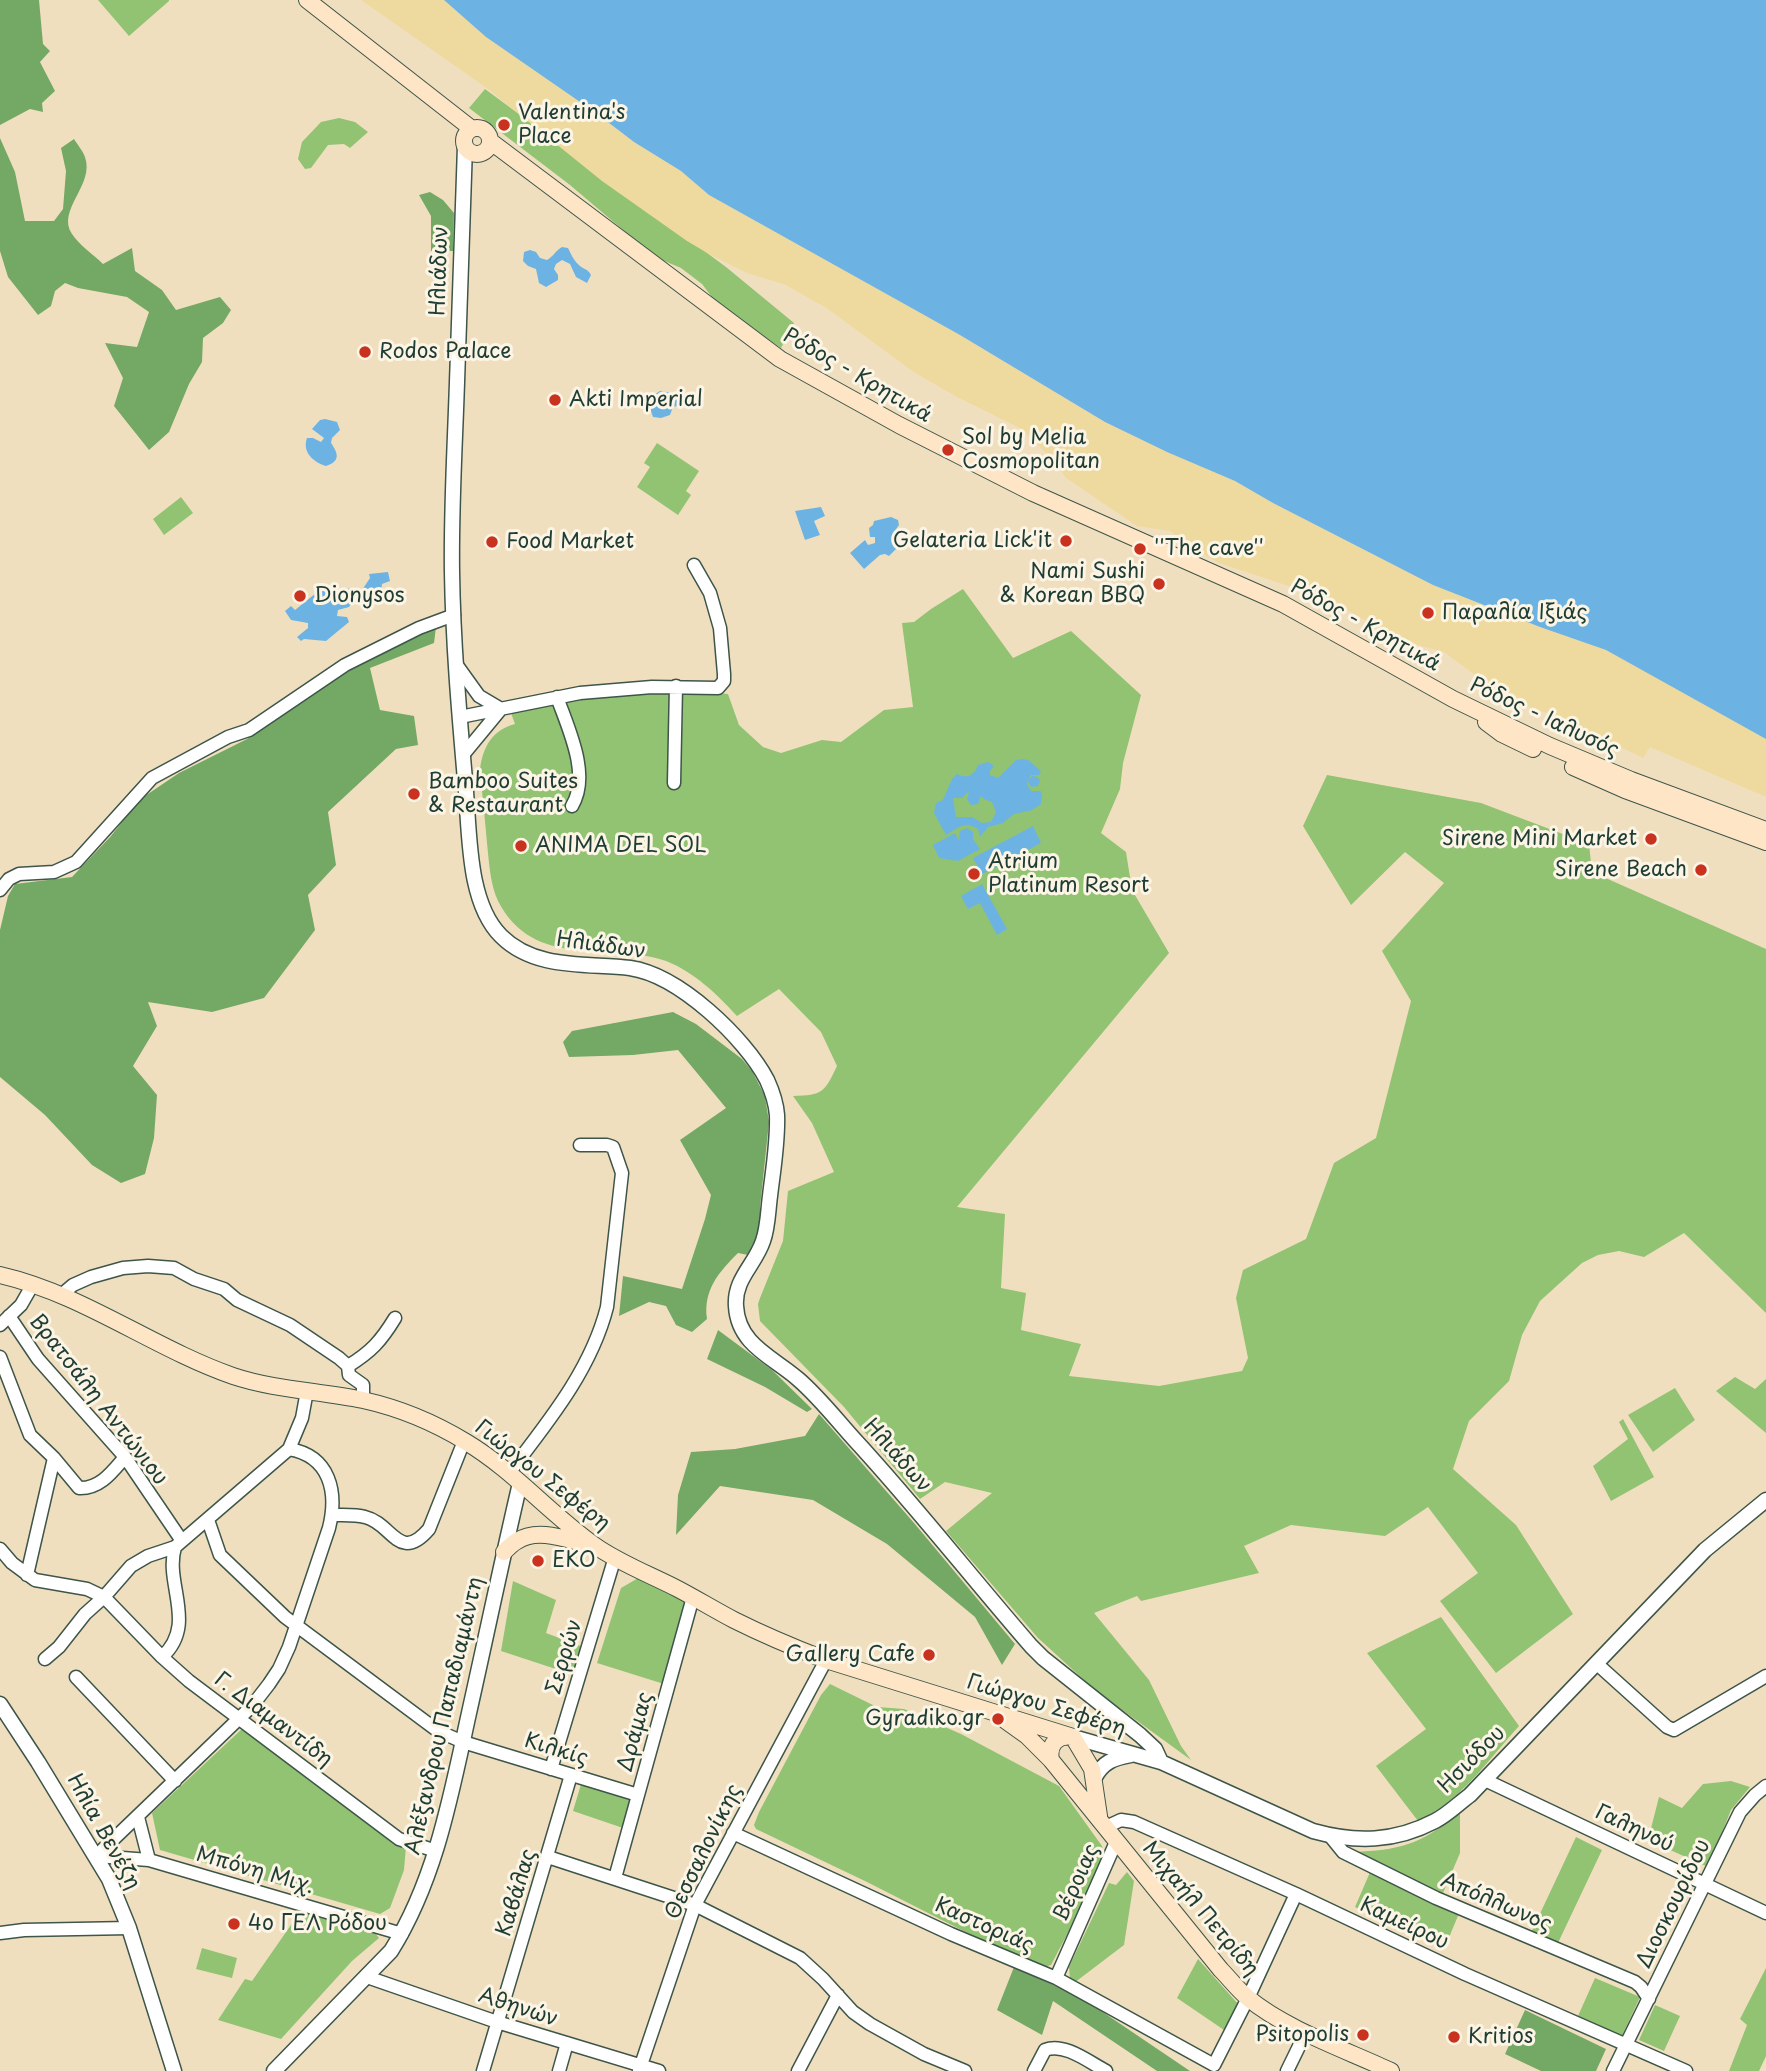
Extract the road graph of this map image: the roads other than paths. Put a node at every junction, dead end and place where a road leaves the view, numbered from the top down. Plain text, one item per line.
1 (307, 0) edge
2 (477, 140) junction
3 (694, 565) dead end
4 (454, 615) junction
5 (456, 664) junction
6 (676, 686) junction
7 (557, 697) junction
8 (1453, 699) junction
9 (501, 709) junction
10 (460, 717) junction
11 (463, 755) junction
12 (674, 783) dead end
13 (572, 806) dead end
14 (1766, 830) edge
15 (1766, 842) edge
16 (0, 890) edge
17 (580, 1145) dead end
18 (0, 1275) edge
19 (33, 1284) junction
20 (60, 1296) junction
21 (395, 1318) dead end
22 (4, 1321) edge
23 (0, 1357) edge
24 (348, 1366) junction
25 (307, 1391) junction
26 (363, 1400) junction
27 (464, 1441) junction
28 (289, 1449) junction
29 (125, 1457) junction
30 (54, 1458) junction
31 (514, 1478) junction
32 (1766, 1500) edge
33 (332, 1515) junction
34 (208, 1520) junction
35 (178, 1544) junction
36 (597, 1547) junction
37 (0, 1549) edge
38 (504, 1552) junction
39 (615, 1557) junction
40 (27, 1575) junction
41 (104, 1597) junction
42 (693, 1597) junction
43 (295, 1624) junction
44 (162, 1657) junction
45 (45, 1659) dead end
46 (826, 1660) junction
47 (1595, 1663) junction
48 (1766, 1676) edge
49 (76, 1677) dead end
50 (0, 1704) edge
51 (990, 1712) junction
52 (238, 1719) junction
53 (1140, 1735) junction
54 (1073, 1737) junction
55 (463, 1742) junction
56 (1138, 1756) junction
57 (1051, 1760) junction
58 (1161, 1762) junction
59 (551, 1769) junction
60 (572, 1775) junction
61 (1094, 1779) junction
62 (1485, 1780) junction
63 (175, 1781) junction
64 (1071, 1786) junction
65 (1766, 1786) edge
66 (638, 1796) junction
67 (138, 1817) junction
68 (1103, 1823) junction
69 (733, 1833) junction
70 (1330, 1836) junction
71 (1116, 1842) junction
72 (436, 1851) junction
73 (96, 1856) junction
74 (548, 1857) junction
75 (149, 1860) junction
76 (615, 1878) junction
77 (1705, 1884) junction
78 (1296, 1894) junction
79 (695, 1905) junction
80 (1766, 1913) edge
81 (129, 1928) junction
82 (0, 1933) edge
83 (402, 1934) junction
84 (367, 1977) junction
85 (1056, 1978) junction
86 (838, 1995) junction
87 (1248, 1998) junction
88 (1649, 1999) junction
89 (498, 2022) junction
90 (1306, 2032) junction
91 (567, 2043) junction
92 (1626, 2045) junction
93 (640, 2068) edge
94 (174, 2071) edge
95 (274, 2071) edge
96 (484, 2071) edge
97 (559, 2071) edge
98 (659, 2071) edge
99 (799, 2071) edge
100 (965, 2071) edge
101 (1034, 2071) edge
102 (1106, 2071) edge
103 (1287, 2071) edge
104 (1391, 2071) edge
105 (1613, 2071) edge
106 (1686, 2071) edge

1 - 2 main road, Ρόδος - Κρητικά
2 - 4 street, Ηλιάδων
2 - 8 main road, Ρόδος - Κρητικά
3 - 6 street
4 - 5 street, Ηλιάδων
4 - 16 street
5 - 9 street
5 - 10 street, Ηλιάδων
6 - 7 street
6 - 12 street
7 - 9 street
7 - 13 street
8 - 14 main road, Ρόδος - Ιαλυσός
8 - 15 main road, Ρόδος - Ιαλυσός
9 - 10 street
9 - 11 street
10 - 11 street, Ηλιάδων
11 - 53 street, Ηλιάδων
17 - 31 street
18 - 19 main road, Γιώργου Σεφέρη
19 - 20 main road, Γιώργου Σεφέρη
19 - 22 street
20 - 24 street
20 - 25 main road, Γιώργου Σεφέρη
21 - 24 street
22 - 29 street, Βρατσάλη Αντώνιου
23 - 30 street
24 - 26 street
25 - 26 main road, Γιώργου Σεφέρη
25 - 28 street
26 - 27 main road, Γιώργου Σεφέρη
27 - 31 main road, Γιώργου Σεφέρη
27 - 33 street
28 - 33 street
28 - 34 street
29 - 30 street
29 - 35 street, Βρατσάλη Αντώνιου
30 - 40 street
31 - 36 main road, Γιώργου Σεφέρη
31 - 38 street, Αλέξανδρου Παπαδιαμάντη
32 - 47 street, Ησιόδου
33 - 43 street
34 - 35 street
34 - 43 street, Κιλκίς
35 - 41 street
35 - 44 street
36 - 38 main road
36 - 39 main road, Γιώργου Σεφέρη
37 - 40 street
38 - 55 street, Αλέξανδρου Παπαδιαμάντη
39 - 42 main road, Γιώργου Σεφέρη
39 - 59 street, Σερρών
40 - 41 street
41 - 44 street, Γ. Διαμαντίδη
41 - 45 street
42 - 46 main road, Γιώργου Σεφέρη
42 - 66 street, Δράμας
43 - 52 street
43 - 55 street, Κιλκίς
44 - 52 street, Γ. Διαμαντίδη
46 - 51 main road, Γιώργου Σεφέρη
46 - 69 street, Θεσσαλονίκης
47 - 48 street
47 - 62 street, Ησιόδου
49 - 63 street
50 - 73 street, Ηλία Βενέζη
51 - 54 main road, Γιώργου Σεφέρη
51 - 57 main road, Μιχαήλ Πετρίδη
52 - 63 street
52 - 72 street, Γ. Διαμαντίδη
53 - 56 street
53 - 58 street, Ηλιάδων
54 - 56 street, Γιώργου Σεφέρη
54 - 57 main road
54 - 61 main road
55 - 59 street, Κιλκίς
55 - 72 street, Αλέξανδρου Παπαδιαμάντη
56 - 58 street, Ησιόδου
56 - 61 street
57 - 64 main road, Μιχαήλ Πετρίδη
58 - 70 street, Ησιόδου
59 - 60 street, Κιλκίς
60 - 66 street, Κιλκίς
60 - 74 street, Καβάλας
61 - 64 main road
61 - 68 main road
62 - 70 street, Ησιόδου
62 - 77 street, Γαληνού
63 - 67 street
64 - 68 main road, Μιχαήλ Πετρίδη
65 - 77 street, Διοσκουρίδου
66 - 76 street, Δράμας
67 - 73 street
67 - 75 street
68 - 71 main road, Μιχαήλ Πετρίδη
68 - 78 street, Καμείρου
69 - 79 street, Θεσσαλονίκης
69 - 85 street, Καστοριάς
70 - 88 street, Απόλλωνος
71 - 85 street, Βέροιας
71 - 87 main road, Μιχαήλ Πετρίδη
72 - 83 street, Αλέξανδρου Παπαδιαμάντη
73 - 75 street, Μπόνη Μιχ.
73 - 81 street, Ηλία Βενέζη
74 - 76 street
74 - 89 street, Καβάλας
75 - 83 street, Μπόνη Μιχ.
76 - 79 street
77 - 80 street, Γαληνού
77 - 88 street, Διοσκουρίδου
78 - 87 street
78 - 92 street, Καμείρου
79 - 86 street
79 - 93 street, Θεσσαλονίκης
81 - 82 street
81 - 94 street, Ηλία Βενέζη
83 - 84 street, Αλέξανδρου Παπαδιαμάντη
84 - 89 street, Αθηνών
84 - 95 street, Αλέξανδρου Παπαδιαμάντη
85 - 87 street, Καστοριάς
86 - 99 street
86 - 100 street
87 - 90 main road, Μιχαήλ Πετρίδη
88 - 92 street, Διοσκουρίδου
89 - 91 street, Αθηνών
89 - 96 street, Καβάλας
90 - 103 street
90 - 104 main road, Μιχαήλ Πετρίδη
91 - 93 street, Αθηνών
91 - 97 street
92 - 105 street, Διοσκουρίδου
92 - 106 street, Καμείρου
93 - 98 street, Αθηνών
101 - 102 street

